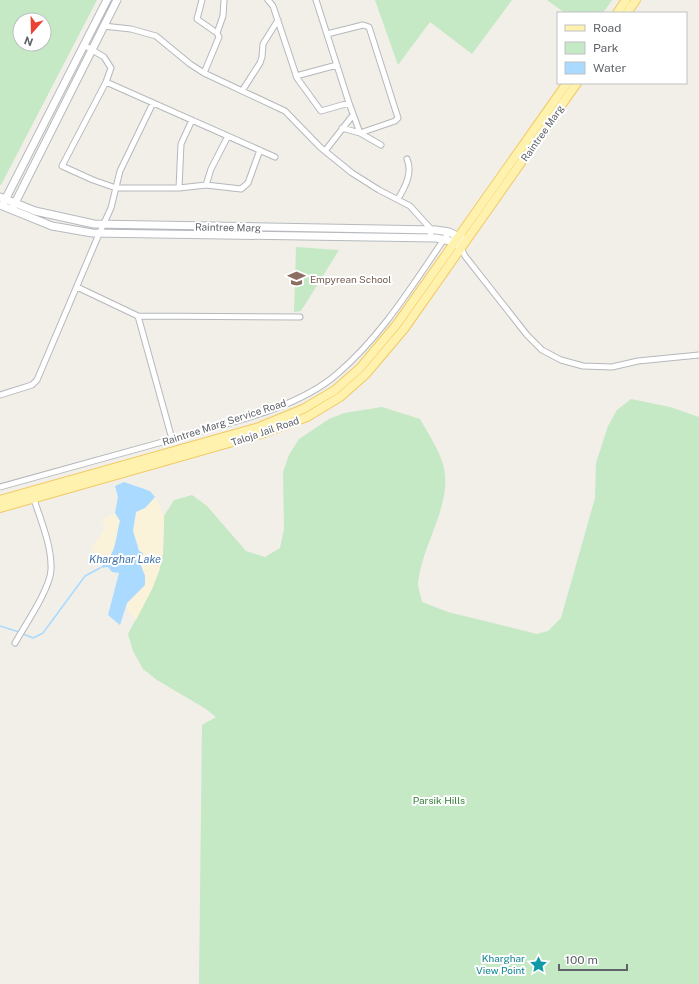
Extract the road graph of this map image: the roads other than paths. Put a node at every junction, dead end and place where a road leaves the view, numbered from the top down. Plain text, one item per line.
1 (117, 0) edge
2 (202, 0) edge
3 (224, 0) edge
4 (268, 0) edge
5 (316, 0) edge
6 (626, 0) edge
7 (636, 0) edge
8 (104, 6) edge
9 (618, 12) edge
10 (628, 12) edge
11 (109, 15) junction
12 (278, 20) junction
13 (103, 26) junction
14 (217, 33) junction
15 (327, 34) junction
16 (84, 45) junction
17 (91, 50) junction
18 (337, 65) junction
19 (204, 73) junction
20 (296, 76) junction
21 (106, 82) junction
22 (566, 84) edge
23 (576, 84) edge
24 (242, 91) junction
25 (153, 103) junction
26 (349, 103) junction
27 (353, 115) junction
28 (192, 120) junction
29 (342, 128) junction
30 (360, 133) junction
31 (228, 136) junction
32 (381, 145) dead end
33 (260, 150) junction
34 (325, 151) junction
35 (275, 157) dead end
36 (407, 159) dead end
37 (206, 185) junction
38 (116, 188) junction
39 (179, 188) junction
40 (3, 198) edge
41 (398, 199) junction
42 (15, 203) junction
43 (1, 206) edge
44 (11, 210) junction
45 (105, 224) junction
46 (431, 230) junction
47 (449, 232) junction
48 (99, 234) junction
49 (431, 238) junction
50 (444, 239) junction
51 (460, 242) junction
52 (77, 287) junction
53 (138, 316) junction
54 (300, 317) dead end
55 (699, 355) edge
56 (0, 395) edge
57 (172, 439) junction
58 (0, 487) edge
59 (33, 495) junction
60 (0, 500) edge
61 (0, 508) edge
62 (15, 643) dead end

1 - 11 main road
2 - 14 street
3 - 14 street
4 - 12 street
5 - 15 street
6 - 9 main road
7 - 10 main road
8 - 11 main road
8 - 16 main road
11 - 13 main road
12 - 20 street
12 - 24 street
13 - 17 main road
13 - 19 street
14 - 19 street
15 - 18 street
15 - 30 street
16 - 17 street
16 - 40 main road
17 - 21 street
17 - 42 main road
18 - 20 street
18 - 26 street
19 - 24 street
20 - 26 street
21 - 25 street
21 - 38 street
22 - 51 main road, Raintree Marg
23 - 51 main road, Raintree Marg
24 - 34 street
25 - 28 street
25 - 38 street
26 - 27 street
27 - 29 street
27 - 30 street
28 - 31 street
28 - 39 street
29 - 30 street
29 - 34 street
30 - 32 street
31 - 33 street
31 - 37 street
33 - 35 street
33 - 37 street
34 - 41 street
36 - 41 street
37 - 39 street
38 - 39 street
38 - 45 street
40 - 42 main road, Raintree Marg
40 - 43 main road
41 - 46 street
42 - 44 main road
42 - 45 main road, Raintree Marg
43 - 44 main road, Raintree Marg
44 - 48 main road, Raintree Marg
45 - 46 main road, Raintree Marg
45 - 48 street
46 - 47 main road, Raintree Marg
46 - 49 street
47 - 50 street, Raintree Marg Service Road
47 - 51 main road, Raintree Marg
48 - 49 main road, Raintree Marg
48 - 52 street
49 - 50 main road, Raintree Marg
50 - 51 main road, Raintree Marg
50 - 57 street, Raintree Marg Service Road
51 - 55 street
51 - 59 main road, Taloja Jail Road
52 - 53 street
52 - 56 street
53 - 54 street
53 - 57 street
57 - 58 street, Raintree Marg Service Road
59 - 60 main road, Taloja Jail Road
59 - 61 main road, Taloja Jail Road
59 - 62 street

